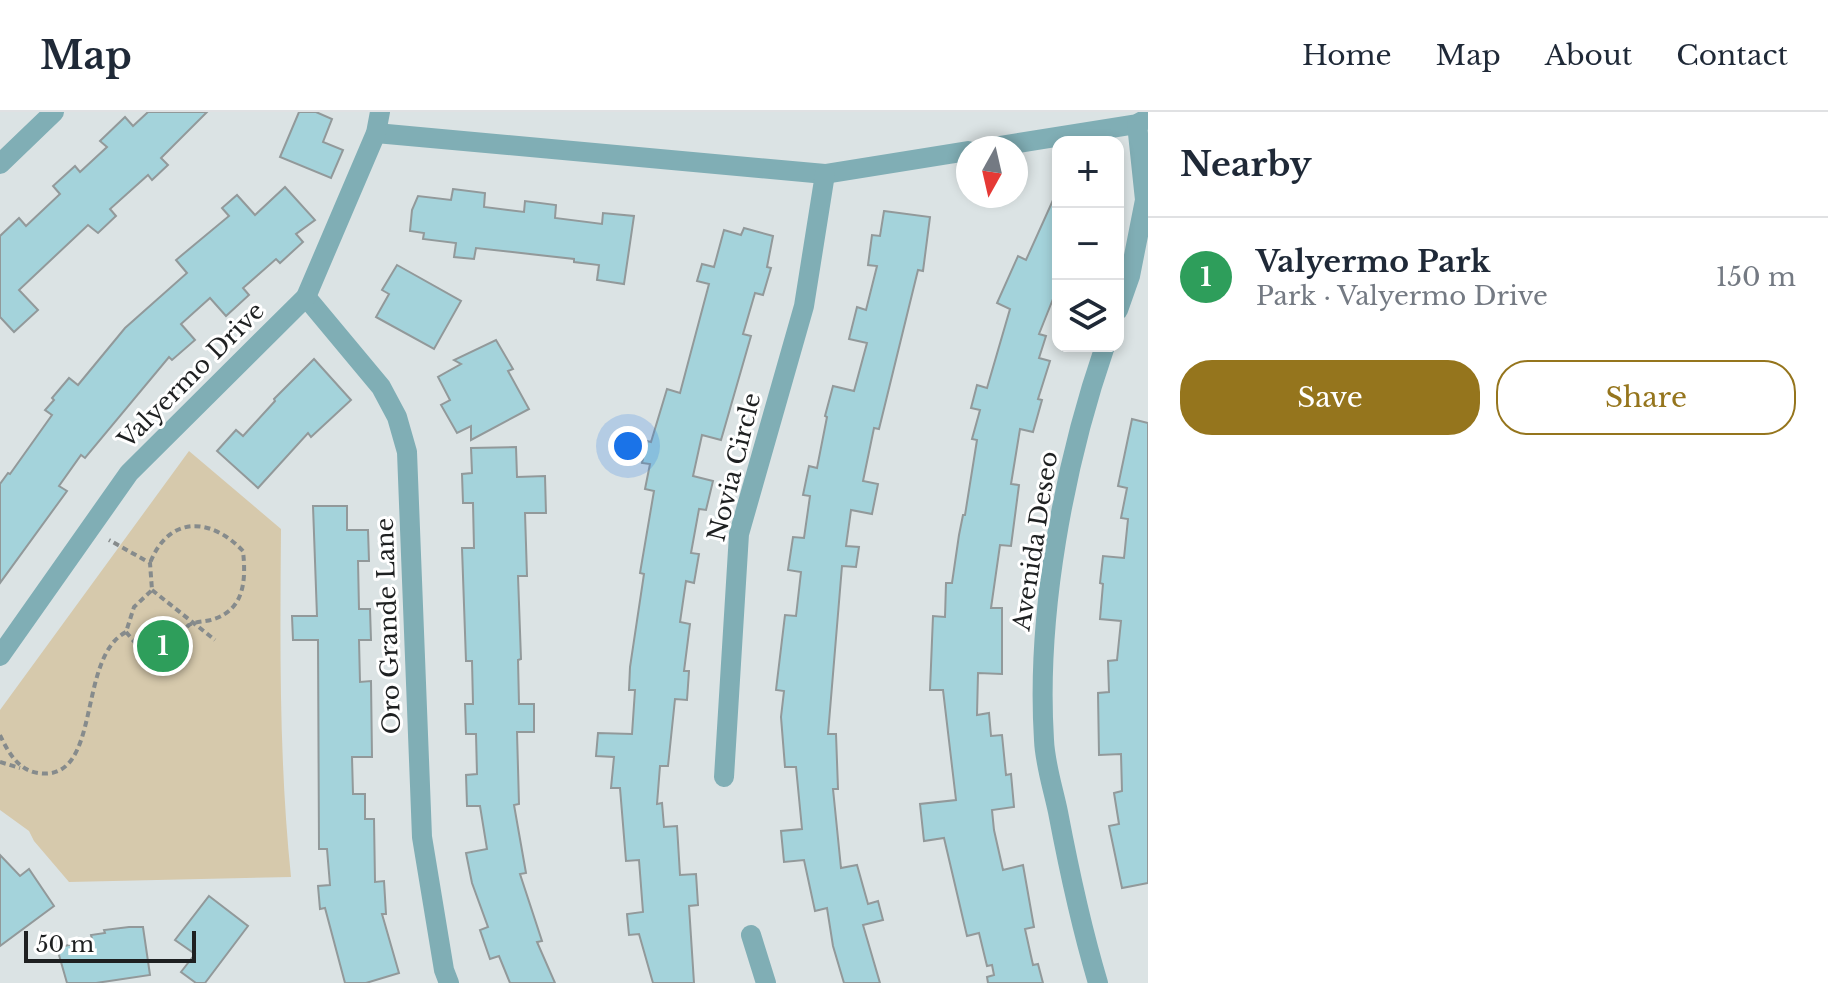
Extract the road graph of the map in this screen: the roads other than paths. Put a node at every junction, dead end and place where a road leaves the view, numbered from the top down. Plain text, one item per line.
1 (54, 112) edge
2 (380, 112) edge
3 (1142, 121) edge
4 (376, 133) junction
5 (1028, 141) edge
6 (956, 153) edge
7 (0, 164) edge
8 (825, 174) junction
9 (1124, 293) edge
10 (306, 297) junction
11 (1103, 352) edge
12 (0, 656) edge
13 (724, 777) dead end
14 (751, 935) dead end
15 (449, 983) edge
16 (766, 983) edge
17 (1098, 983) edge

1 - 7 street
2 - 4 street, Valyermo Drive
3 - 5 street
3 - 9 street
4 - 8 street
4 - 10 street, Valyermo Drive
6 - 8 street
8 - 13 street, Novia Circle
10 - 12 street, Valyermo Drive
10 - 15 street, Oro Grande Lane
11 - 17 street, Avenida Deseo
14 - 16 street

